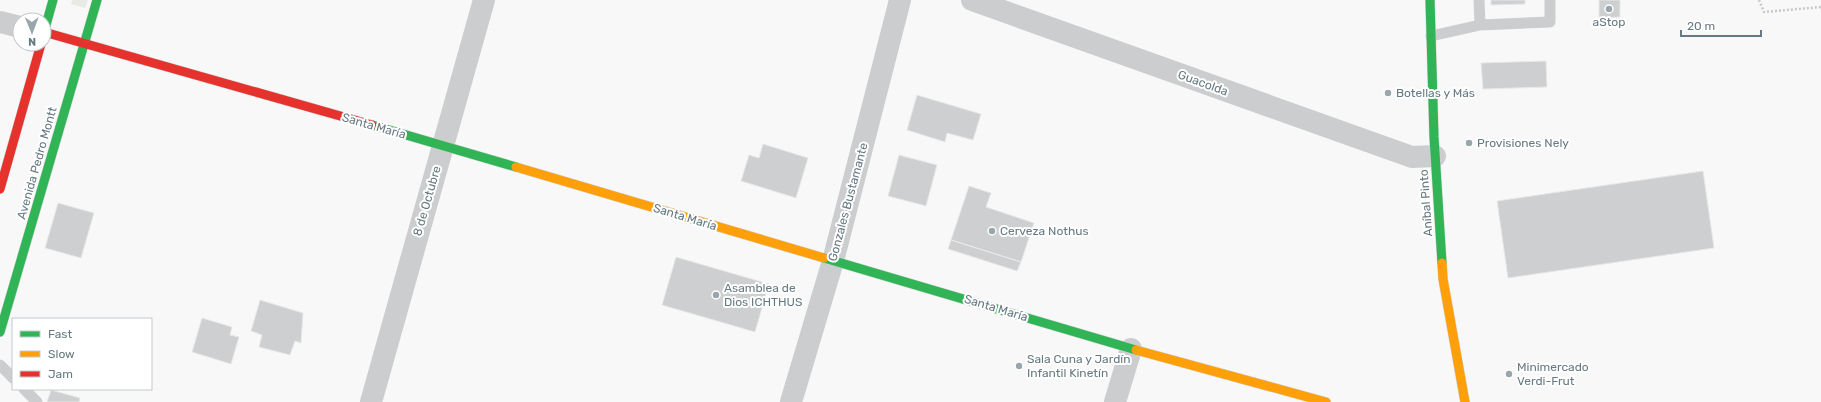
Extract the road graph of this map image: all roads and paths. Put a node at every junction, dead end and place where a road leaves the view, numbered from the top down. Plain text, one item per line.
1 (53, 0) edge
2 (97, 0) edge
3 (484, 0) edge
4 (900, 0) edge
5 (972, 0) edge
6 (1430, 0) edge
7 (1479, 0) edge
8 (1550, 0) edge
9 (1759, 0) edge
10 (1821, 7) edge
11 (50, 12) edge
12 (0, 22) edge
13 (12, 24) edge
14 (1480, 25) junction
15 (52, 34) edge
16 (1431, 36) junction
17 (84, 44) junction
18 (39, 52) edge
19 (443, 145) junction
20 (1435, 156) junction
21 (0, 189) edge
22 (833, 261) junction
23 (0, 332) edge
24 (1131, 349) junction
25 (0, 365) edge
26 (12, 377) edge
27 (25, 390) edge
28 (37, 402) edge
29 (371, 402) edge
30 (791, 402) edge
31 (1115, 402) edge
32 (1326, 402) edge
33 (1464, 402) edge

1 - 11 street
2 - 17 street, Avenida Pedro Montt
3 - 19 street, 8 de Octubre
4 - 22 street, Gonzales Bustamante
5 - 20 street, Guacolda
6 - 16 street, Aníbal Pinto
7 - 14 lane
8 - 14 lane
9 - 10 path
12 - 13 street
14 - 16 lane
15 - 17 street, Santa María
16 - 20 street, Aníbal Pinto
17 - 19 street, Santa María
17 - 23 street, Avenida Pedro Montt
18 - 21 street
19 - 22 street, Santa María
19 - 29 street, 8 de Octubre
20 - 33 street, Aníbal Pinto
22 - 24 street, Santa María
22 - 30 street, Gonzales Bustamante
24 - 31 street
24 - 32 street, Santa María
25 - 26 lane
27 - 28 lane

